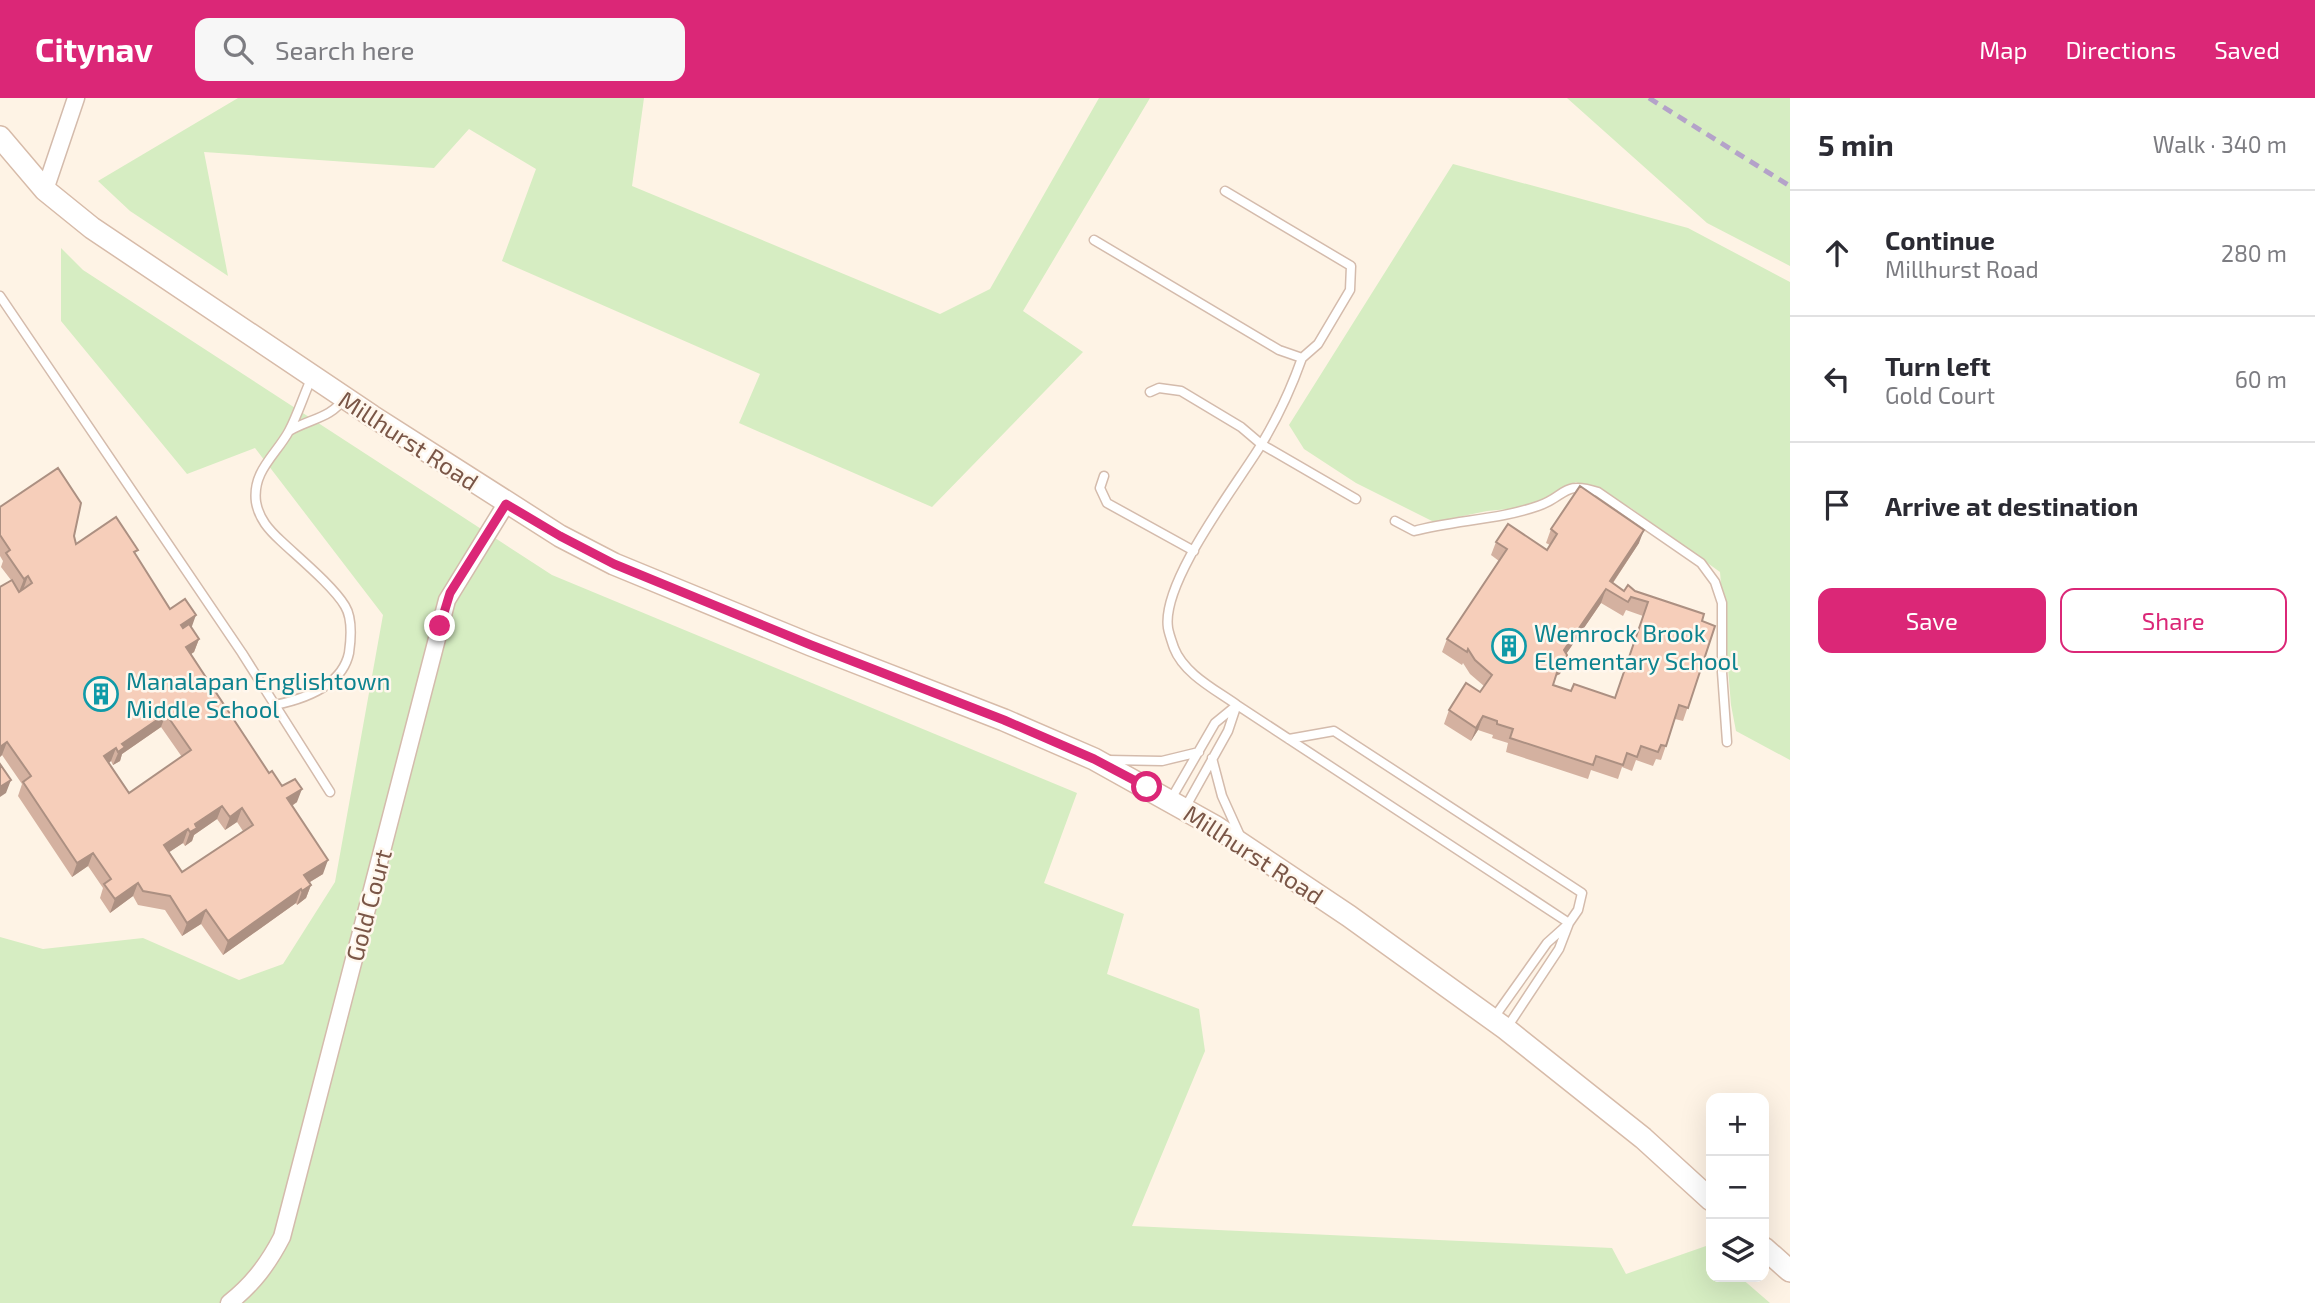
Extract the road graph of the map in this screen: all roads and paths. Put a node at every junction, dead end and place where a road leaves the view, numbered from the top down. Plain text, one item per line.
1 (76, 98) edge
2 (0, 137) edge
3 (45, 190) junction
4 (1225, 191) dead end
5 (1094, 240) dead end
6 (0, 296) edge
7 (1301, 358) junction
8 (312, 377) junction
9 (1150, 392) dead end
10 (344, 398) junction
11 (289, 431) junction
12 (1261, 444) junction
13 (1104, 476) dead end
14 (1356, 499) dead end
15 (506, 504) junction
16 (1395, 521) dead end
17 (1194, 551) junction
18 (275, 705) junction
19 (1237, 705) junction
20 (1289, 740) junction
21 (1727, 742) dead end
22 (1199, 752) junction
23 (1212, 758) junction
24 (1094, 759) junction
25 (330, 792) dead end
26 (1178, 804) junction
27 (1243, 844) junction
28 (1569, 923) junction
29 (1499, 1024) junction
30 (1706, 1195) edge
31 (1769, 1252) edge
32 (1790, 1271) edge
33 (229, 1303) edge

1 - 3 street
2 - 3 street, Millhurst Road
3 - 8 street, Millhurst Road
4 - 7 lane
5 - 7 lane
6 - 18 lane
7 - 12 lane
8 - 10 street, Millhurst Road
8 - 11 lane
9 - 12 lane
10 - 11 lane
10 - 15 street, Millhurst Road
11 - 18 lane
12 - 14 lane
12 - 17 lane
13 - 17 lane
15 - 24 street, Millhurst Road
15 - 33 street, Gold Court
16 - 21 lane
17 - 19 lane
18 - 25 lane
19 - 20 lane
19 - 22 lane
19 - 23 lane
20 - 28 lane
20 - 28 lane
22 - 24 lane
22 - 26 lane
23 - 26 lane
23 - 27 lane
24 - 26 street, Millhurst Road
26 - 27 street, Millhurst Road
27 - 29 street, Millhurst Road
28 - 29 lane
28 - 29 lane
29 - 30 street, Millhurst Road
31 - 32 street

